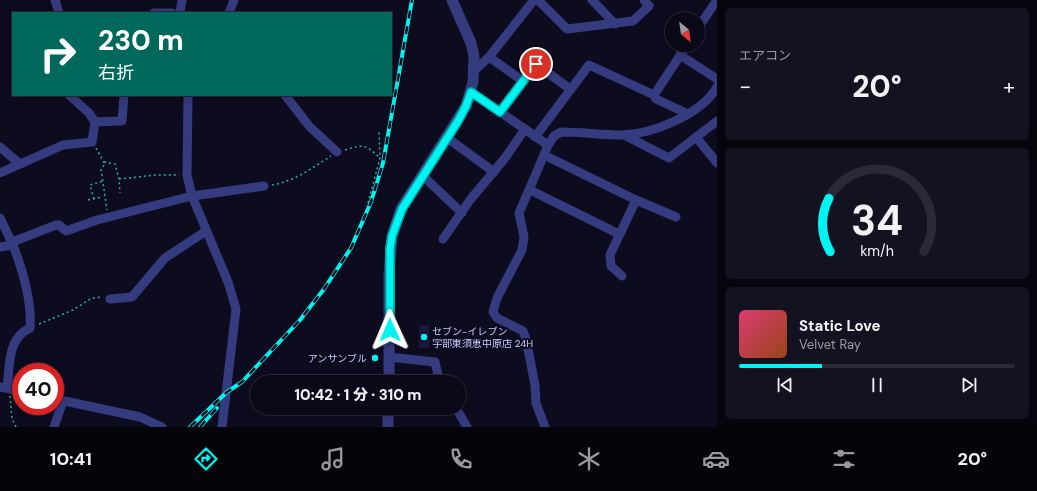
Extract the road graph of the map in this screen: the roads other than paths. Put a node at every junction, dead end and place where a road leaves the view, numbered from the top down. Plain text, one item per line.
1 (55, 0) edge
2 (182, 0) edge
3 (234, 0) edge
4 (452, 0) edge
5 (534, 0) edge
6 (538, 0) edge
7 (592, 0) edge
8 (644, 0) edge
9 (717, 0) edge
10 (59, 12) edge
11 (180, 12) edge
12 (229, 12) edge
13 (713, 14) edge
14 (705, 21) edge
15 (614, 24) junction
16 (682, 52) edge
17 (680, 55) junction
18 (489, 57) junction
19 (474, 71) junction
20 (717, 79) edge
21 (523, 81) junction
22 (717, 87) edge
23 (570, 89) junction
24 (471, 92) junction
25 (654, 95) junction
26 (70, 96) edge
27 (124, 96) edge
28 (188, 96) edge
29 (286, 96) edge
30 (500, 112) junction
31 (688, 114) junction
32 (717, 121) edge
33 (95, 122) junction
34 (525, 129) junction
35 (624, 135) junction
36 (446, 137) junction
37 (535, 137) junction
38 (696, 137) junction
39 (548, 145) junction
40 (0, 147) edge
41 (336, 152) road end
42 (544, 155) junction
43 (717, 163) edge
44 (20, 164) junction
45 (494, 172) junction
46 (0, 173) edge
47 (423, 176) junction
48 (264, 186) road end
49 (530, 190) junction
50 (192, 196) junction
51 (636, 200) junction
52 (462, 212) junction
53 (676, 217) dead end
54 (0, 218) edge
55 (206, 231) junction
56 (619, 234) junction
57 (443, 239) dead end
58 (13, 243) junction
59 (0, 247) edge
60 (622, 276) dead end
61 (110, 299) road end
62 (389, 357) junction
63 (389, 375) edge
64 (438, 375) edge
65 (6, 388) edge
66 (64, 401) edge
67 (56, 415) edge
68 (388, 415) edge
69 (460, 415) edge
70 (54, 427) edge
71 (162, 427) edge
72 (222, 427) edge
73 (388, 427) edge
74 (468, 427) edge
75 (545, 427) edge

1 - 10 street
2 - 11 street
3 - 12 street
4 - 19 street
5 - 18 street
6 - 15 street
7 - 15 street
8 - 15 street
9 - 13 street
13 - 14 street
16 - 17 street
17 - 20 street
17 - 25 street
18 - 19 street
18 - 21 street
19 - 24 street
21 - 23 street
21 - 30 street
22 - 31 street
23 - 25 street
23 - 37 street
24 - 30 street
24 - 36 street
25 - 31 street
26 - 33 street
27 - 33 street
28 - 50 street
29 - 41 street
30 - 34 street
31 - 35 street
32 - 38 street
33 - 44 street
34 - 37 street
34 - 45 street
35 - 38 street
35 - 39 street
36 - 45 street
36 - 47 street
37 - 39 street
38 - 43 street
39 - 42 street
40 - 44 street
42 - 49 street
42 - 51 street
44 - 46 street
45 - 52 street
47 - 52 street
47 - 62 street
48 - 50 street
49 - 56 street
49 - 75 street
50 - 55 street
50 - 58 street
51 - 53 street
51 - 56 street
52 - 57 street
54 - 58 street
55 - 61 street
55 - 72 street
56 - 60 street
58 - 59 street
58 - 65 street
62 - 63 street
62 - 64 street
66 - 71 street
67 - 70 street
68 - 73 street
69 - 74 street

